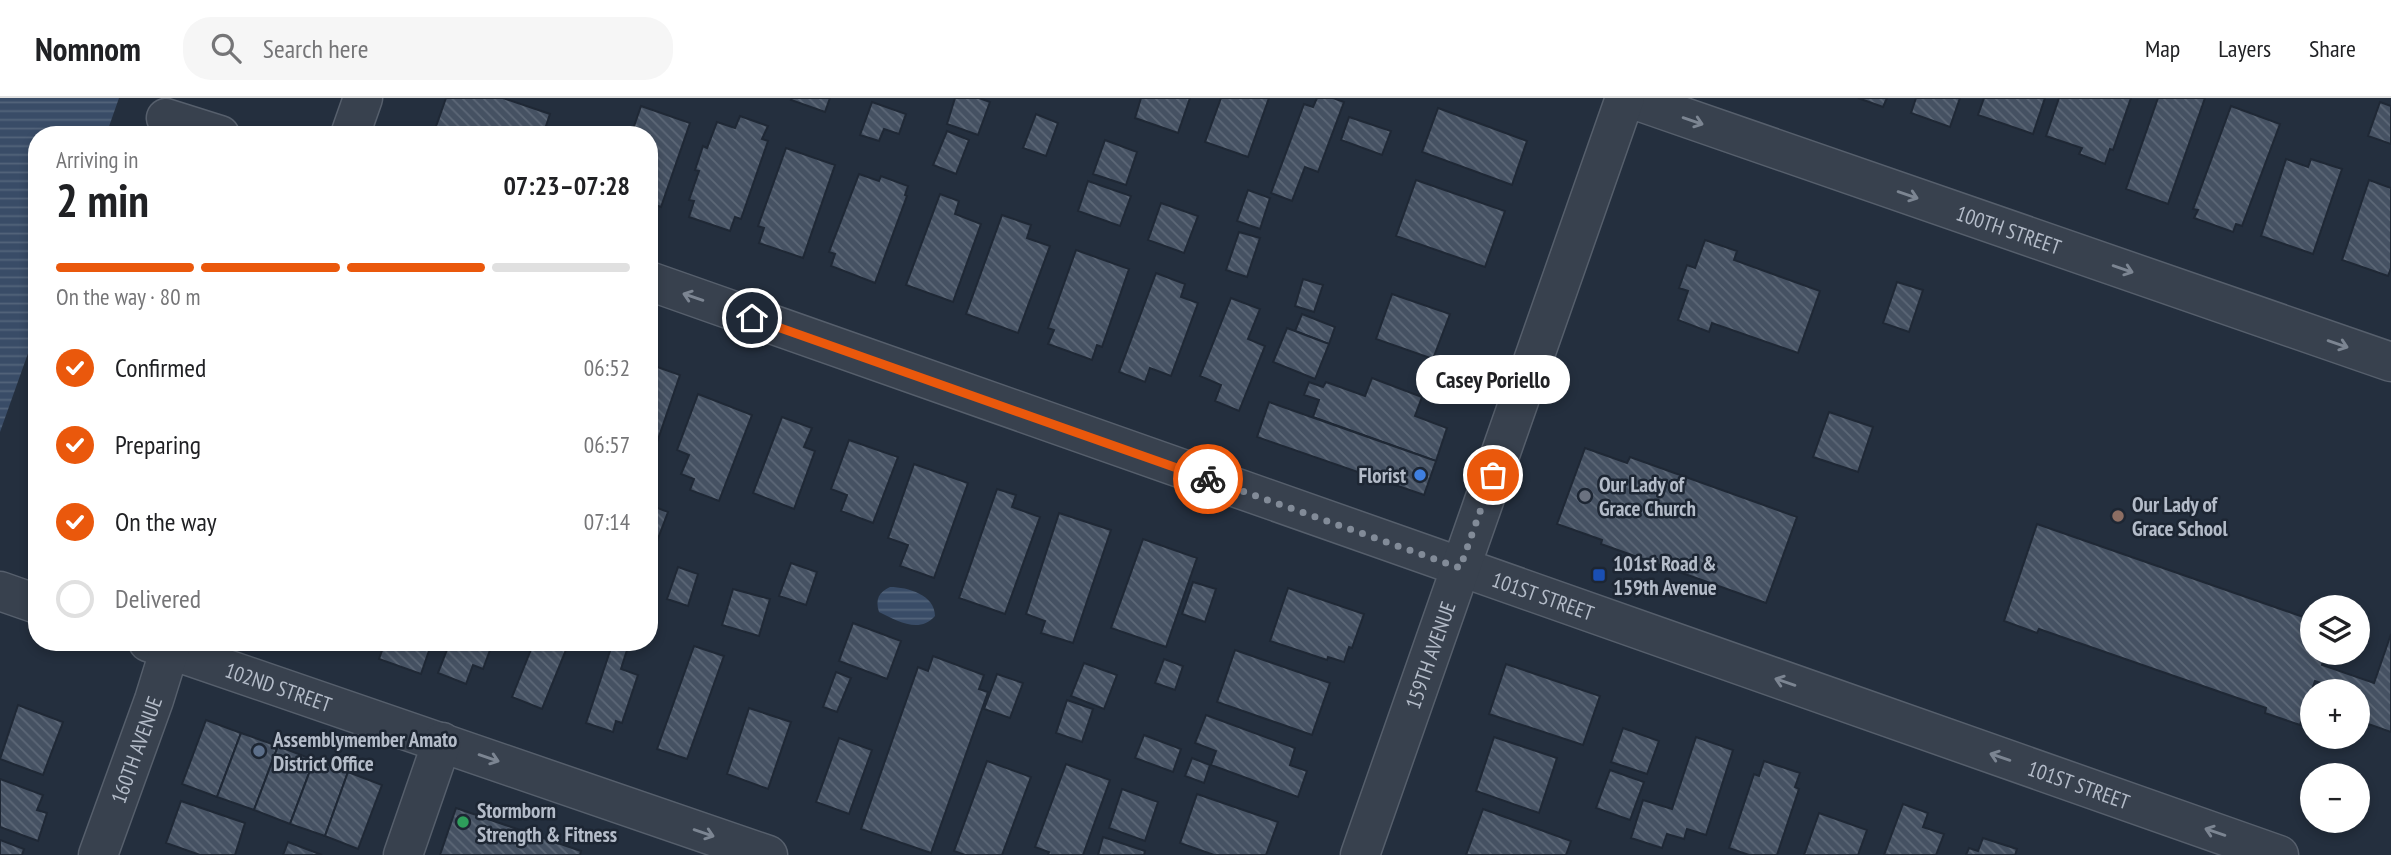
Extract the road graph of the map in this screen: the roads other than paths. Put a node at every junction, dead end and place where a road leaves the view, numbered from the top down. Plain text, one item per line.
1 (363, 98) edge
2 (1627, 98) edge
3 (166, 118) dead end
4 (191, 126) edge
5 (353, 126) edge
6 (658, 284) edge
7 (2391, 362) edge
8 (1460, 568) junction
9 (0, 591) edge
10 (28, 601) edge
11 (162, 651) edge
12 (180, 651) edge
13 (442, 742) junction
14 (97, 855) edge
15 (403, 855) edge
16 (768, 855) edge
17 (1360, 855) edge
18 (2279, 855) edge

1 - 5 street
2 -> 7 street, 100TH STREET
2 - 8 street, 159TH AVENUE
3 - 4 street
8 -> 6 street, 101ST STREET
8 - 17 street, 159TH AVENUE
18 -> 8 street, 101ST STREET
9 - 10 street
11 - 14 street, 160TH AVENUE
12 - 13 street, 102ND STREET
13 - 15 street
13 -> 16 street, 102ND STREET

